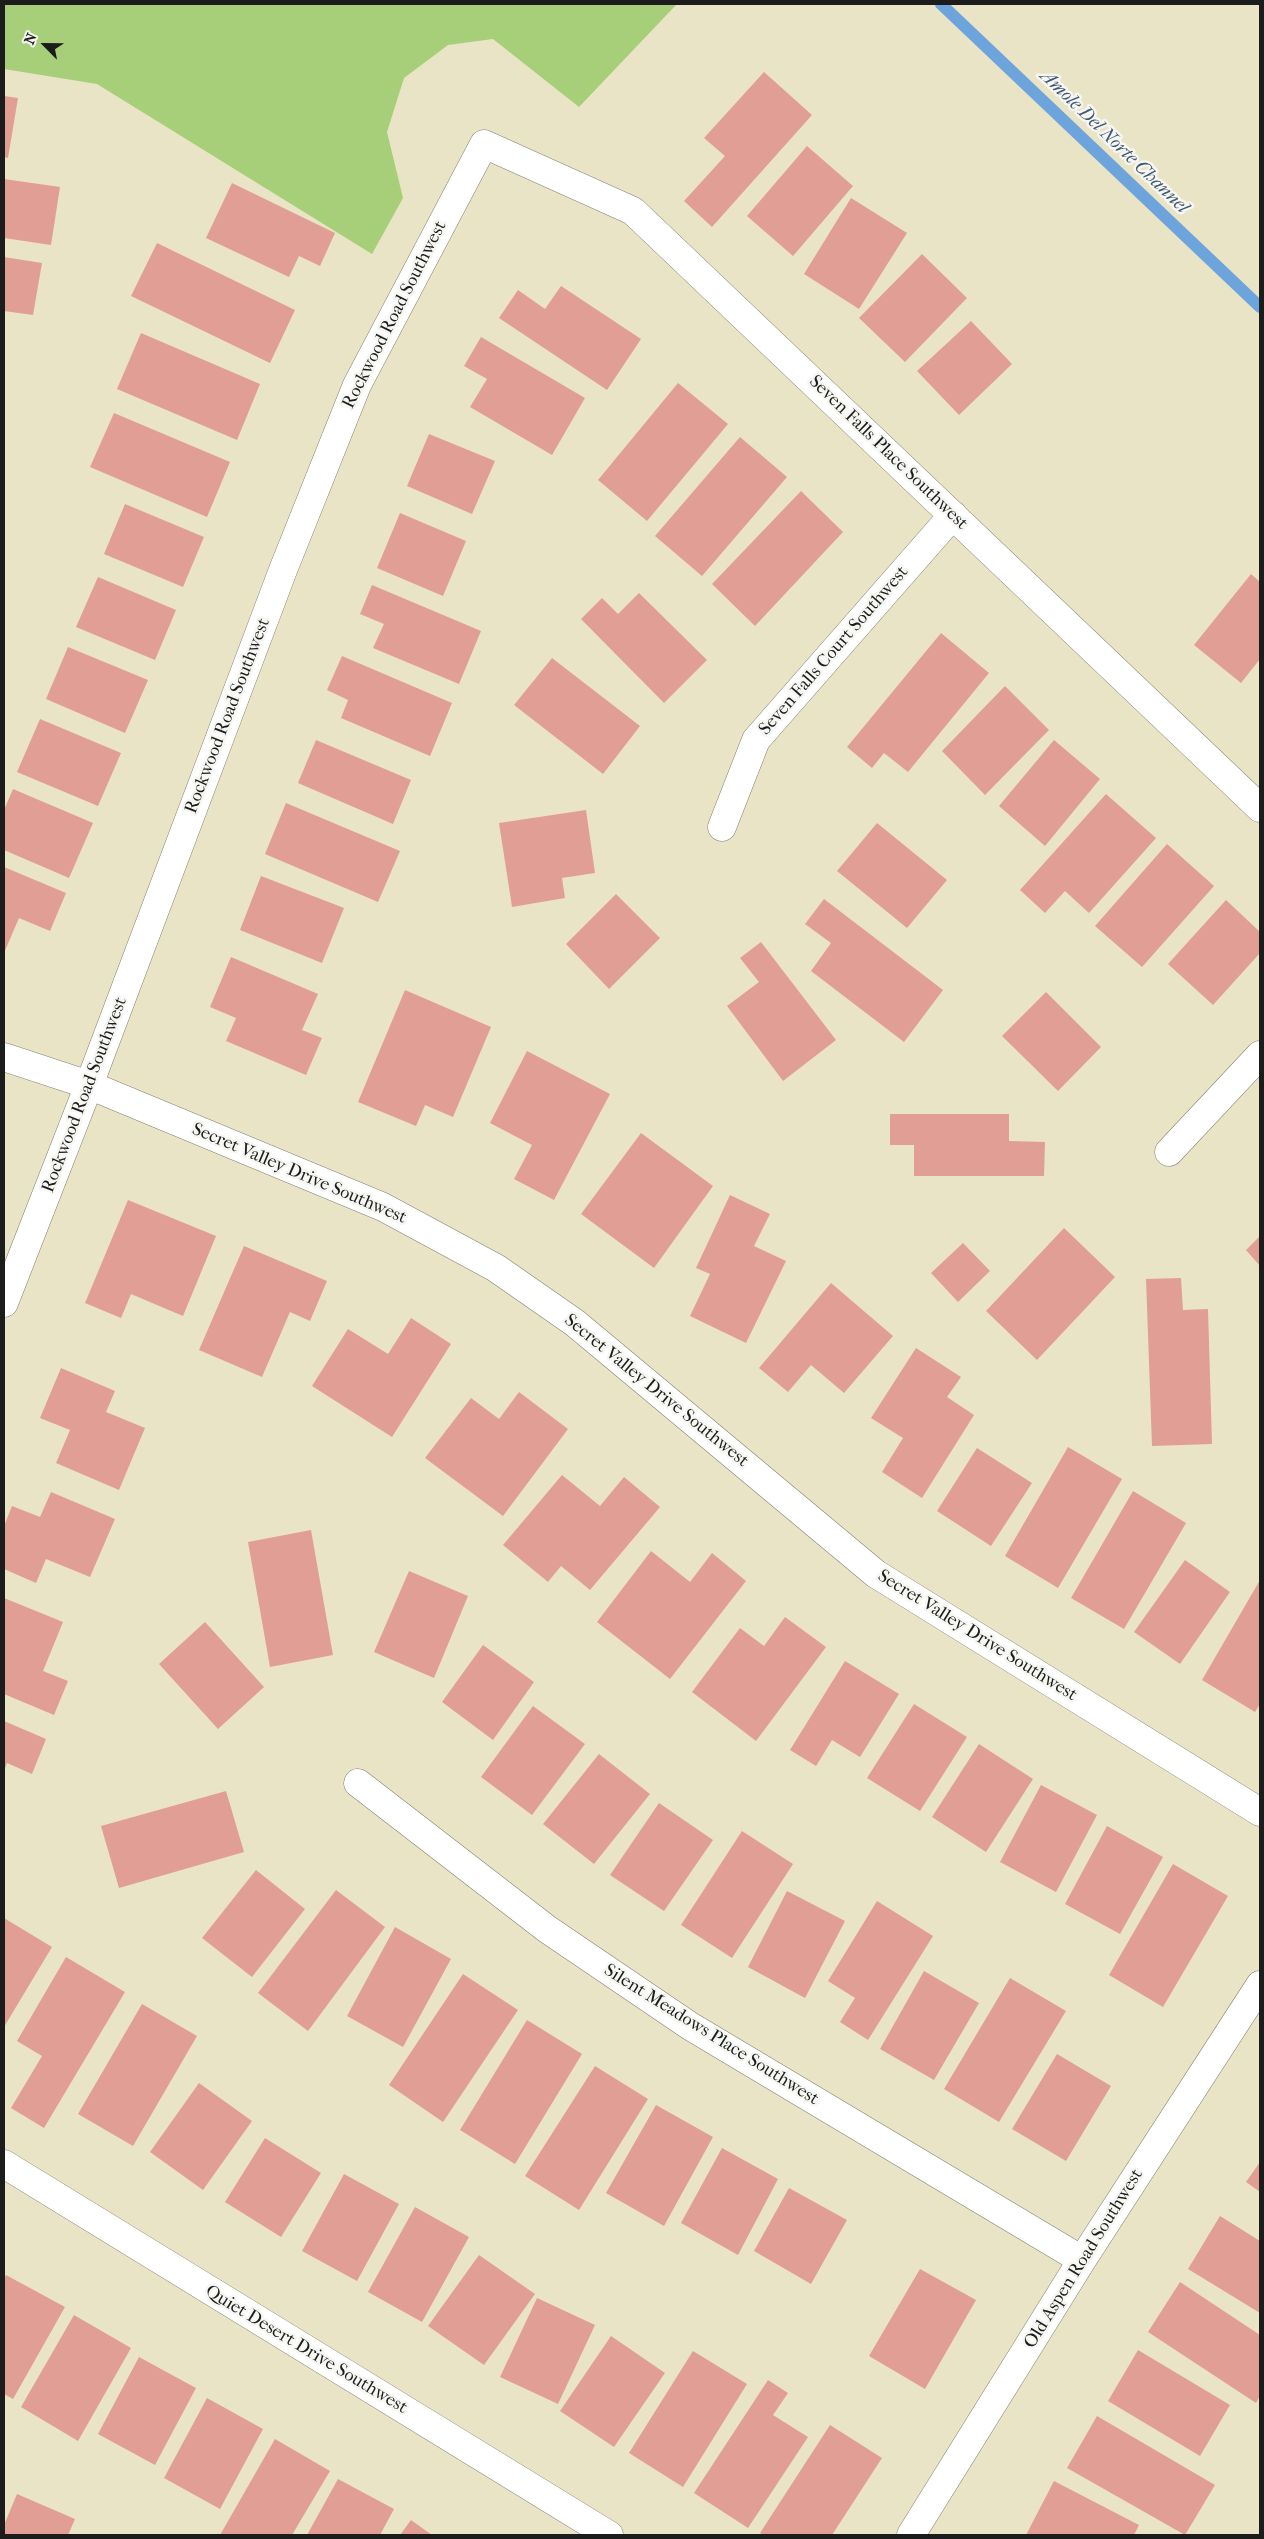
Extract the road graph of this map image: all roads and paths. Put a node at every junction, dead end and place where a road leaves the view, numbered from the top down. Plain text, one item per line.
1 (484, 144) joint
2 (953, 515) junction
3 (1260, 808) edge
4 (722, 827) dead end
5 (1260, 1055) edge
6 (4, 1057) edge
7 (89, 1085) junction
8 (1169, 1152) dead end
9 (4, 1302) edge
10 (358, 1783) dead end
11 (1260, 1812) edge
12 (1260, 1985) edge
13 (4, 2164) edge
14 (1082, 2260) junction
15 (609, 2535) edge
16 (911, 2535) edge

1 - 2 street, Seven Falls Place Southwest
1 - 7 street, Rockwood Road Southwest
2 - 3 street, Seven Falls Place Southwest
2 - 4 street, Seven Falls Court Southwest
5 - 8 street
6 - 7 street, Secret Valley Drive Southwest
7 - 9 street, Rockwood Road Southwest
7 - 11 street, Secret Valley Drive Southwest
10 - 14 street, Silent Meadows Place Southwest
12 - 14 street, Old Aspen Road Southwest
13 - 15 street, Quiet Desert Drive Southwest
14 - 16 street, Old Aspen Road Southwest

